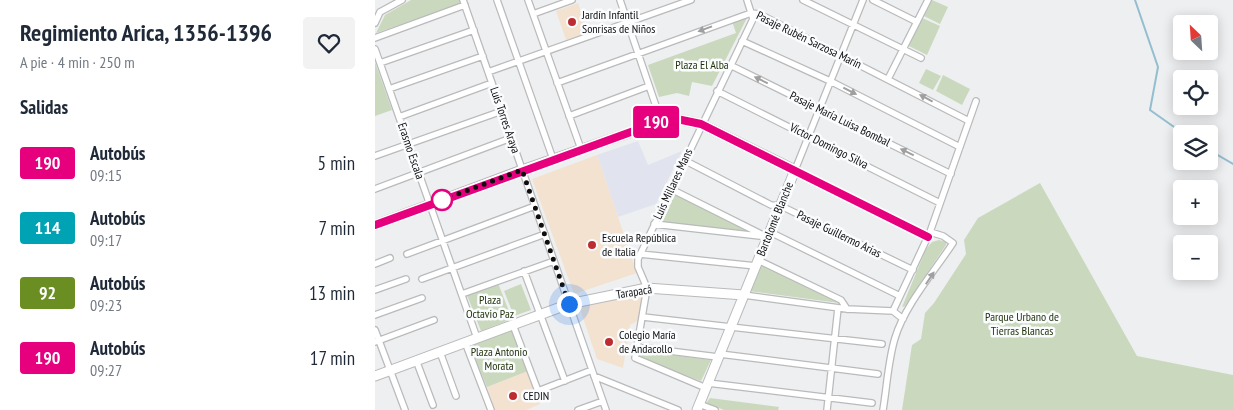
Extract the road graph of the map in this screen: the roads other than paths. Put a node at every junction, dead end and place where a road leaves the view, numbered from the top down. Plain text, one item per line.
1 (402, 0) edge
2 (497, 0) edge
3 (528, 0) edge
4 (572, 0) edge
5 (620, 0) edge
6 (691, 0) edge
7 (747, 0) edge
8 (803, 0) edge
9 (863, 0) edge
10 (873, 0) edge
11 (928, 0) edge
12 (464, 2) edge
13 (751, 13) junction
14 (533, 14) junction
15 (917, 22) junction
16 (375, 23) edge
17 (627, 23) junction
18 (853, 25) junction
19 (474, 30) junction
20 (375, 38) edge
21 (742, 41) junction
22 (375, 49) edge
23 (903, 49) junction
24 (546, 51) junction
25 (638, 53) junction
26 (841, 55) junction
27 (483, 56) junction
28 (921, 58) dead end
29 (519, 61) junction
30 (380, 63) junction
31 (730, 65) junction
32 (488, 72) junction
33 (889, 79) junction
34 (557, 82) junction
35 (830, 82) junction
36 (492, 83) junction
37 (649, 86) junction
38 (389, 89) junction
39 (717, 91) junction
40 (976, 101) dead end
41 (819, 109) junction
42 (502, 111) junction
43 (569, 116) junction
44 (399, 117) junction
45 (661, 121) junction
46 (969, 121) junction
47 (701, 124) junction
48 (809, 136) junction
49 (511, 138) junction
50 (409, 144) junction
51 (960, 148) junction
52 (581, 149) junction
53 (375, 156) edge
54 (553, 159) junction
55 (684, 160) junction
56 (522, 170) junction
57 (795, 170) junction
58 (419, 172) junction
59 (951, 174) junction
60 (375, 189) edge
61 (671, 189) junction
62 (941, 203) junction
63 (430, 204) junction
64 (535, 206) junction
65 (781, 206) junction
66 (654, 224) junction
67 (375, 225) edge
68 (545, 234) junction
69 (929, 234) junction
70 (769, 235) junction
71 (443, 241) junction
72 (407, 254) dead end
73 (641, 254) junction
74 (390, 258) dead end
75 (554, 260) junction
76 (757, 263) junction
77 (375, 264) edge
78 (452, 268) junction
79 (913, 270) junction
80 (524, 271) junction
81 (406, 279) dead end
82 (422, 279) dead end
83 (647, 288) junction
84 (375, 290) edge
85 (462, 294) junction
86 (744, 295) junction
87 (900, 296) junction
88 (422, 298) dead end
89 (569, 304) junction
90 (838, 308) junction
91 (847, 309) junction
92 (893, 311) junction
93 (540, 314) junction
94 (375, 316) edge
95 (643, 317) junction
96 (903, 319) junction
97 (435, 320) dead end
98 (513, 325) junction
99 (731, 327) junction
100 (375, 330) edge
101 (477, 338) junction
102 (834, 340) junction
103 (377, 341) edge
104 (465, 342) junction
105 (882, 344) dead end
106 (637, 347) junction
107 (439, 352) junction
108 (719, 356) junction
109 (416, 360) junction
110 (831, 369) junction
111 (390, 370) junction
112 (593, 373) junction
113 (878, 374) dead end
114 (375, 376) edge
115 (565, 381) junction
116 (707, 386) junction
117 (456, 396) dead end
118 (828, 399) junction
119 (603, 401) junction
120 (872, 403) dead end
121 (433, 405) dead end
122 (698, 407) edge
123 (405, 410) edge
124 (490, 410) edge
125 (578, 410) edge
126 (606, 410) edge
127 (678, 410) edge
128 (715, 410) edge
129 (827, 410) edge
130 (883, 410) edge

1 - 16 street
2 - 29 street
3 - 14 street
4 - 14 street
5 - 17 street
6 - 17 street
7 - 13 street
8 - 18 street
9 - 18 street, Bartolomé Blanche
10 - 15 street
11 - 15 street
12 - 19 street, Luis Torres Araya
12 - 20 street
13 - 21 street, Luis Millares Mans
13 -> 25 street, Pasaje Rubén Sarzosa Marín
13 - 26 street, Pasaje Rubén Sarzosa Marín
14 - 24 street
15 - 23 street
17 - 24 street
17 - 25 street
18 - 23 street
18 - 26 street, Bartolomé Blanche
19 - 27 street, Luis Torres Araya
19 - 30 street
21 - 31 street, Luis Millares Mans
21 - 35 street
22 - 30 street, Erasmo Escala
23 - 28 street
23 - 33 street
24 - 29 street
24 - 34 street
25 - 34 street, Pasaje Rubén Sarzosa Marín
25 - 37 street
26 - 33 street, Pasaje Rubén Sarzosa Marín
26 - 35 street, Bartolomé Blanche
27 - 32 street, Luis Torres Araya
27 - 38 street
29 - 32 street
29 - 54 street
30 - 38 street, Erasmo Escala
31 - 39 street, Luis Millares Mans
41 -> 31 street, Pasaje María Luisa Bombal
32 - 36 street, Luis Torres Araya
46 -> 33 street, Pasaje Rubén Sarzosa Marín
34 - 43 street
35 - 41 street, Bartolomé Blanche
35 -> 51 street
36 - 42 street, Luis Torres Araya
36 - 44 street
37 - 43 street
37 - 45 street
38 - 44 street, Erasmo Escala
39 - 47 street, Luis Millares Mans
39 - 48 street, Víctor Domingo Silva
40 - 46 street
41 - 48 street, Bartolomé Blanche
59 -> 41 street, Pasaje María Luisa Bombal
42 - 49 street, Luis Torres Araya
42 - 50 street
43 - 52 street
44 - 50 street, Erasmo Escala
45 - 47 street
45 - 52 street
46 - 51 street
47 - 55 street, Luis Millares Mans
47 - 57 street
48 - 57 street, Bartolomé Blanche
48 - 62 street, Víctor Domingo Silva
49 - 56 street, Luis Torres Araya
49 - 58 street
50 - 53 street
50 - 58 street, Erasmo Escala
51 - 59 street
52 - 54 street
54 - 56 street
55 - 61 street, Luis Millares Mans
55 - 65 street, Pasaje Guillermo Arias
56 - 63 street
56 - 64 street, Luis Torres Araya
57 - 65 street, Bartolomé Blanche
57 - 69 street
58 - 60 street
58 - 63 street, Erasmo Escala
59 - 62 street
61 - 66 street, Luis Millares Mans
61 - 70 street
62 - 69 street
63 - 67 street
63 - 71 street, Erasmo Escala
64 - 68 street, Luis Torres Araya
64 - 71 street
65 - 70 street, Bartolomé Blanche
65 - 79 street, Pasaje Guillermo Arias
66 - 70 street
66 - 73 street, Luis Millares Mans
68 - 75 street, Luis Torres Araya
68 - 78 street
69 - 79 street
96 -> 69 street
70 - 76 street, Bartolomé Blanche
70 - 87 street
71 - 72 street
71 - 78 street, Erasmo Escala
73 - 76 street
73 - 83 street, Luis Millares Mans
74 - 77 street
75 - 80 street
75 - 89 street, Luis Torres Araya
76 - 86 street, Bartolomé Blanche
76 - 91 street
78 - 82 street
78 - 85 street, Erasmo Escala
79 - 87 street
80 - 85 street
80 - 93 street
81 - 84 street
83 - 86 street, Tarapacá
83 - 89 street, Tarapacá
83 - 95 street
85 - 101 street, Erasmo Escala
86 - 90 street, Tarapacá
86 - 99 street, Bartolomé Blanche
87 - 92 street
88 - 94 street
89 - 93 street, Tarapacá
89 - 112 street, Luis Torres Araya
90 - 91 street, Tarapacá
90 - 102 street
91 - 92 street, Tarapacá
92 - 96 street
93 - 98 street, Tarapacá
93 - 115 street
95 - 99 street
95 - 106 street
96 - 130 street
97 - 103 street
98 - 101 street, Tarapacá
98 - 115 street
99 - 102 street
99 - 108 street, Bartolomé Blanche
100 - 103 street
101 - 104 street, Tarapacá
102 - 105 street
102 - 110 street
103 - 111 street
104 - 107 street, Tarapacá
104 - 124 street
106 - 108 street
106 - 116 street
107 - 109 street, Tarapacá
107 - 117 street
108 - 110 street
108 - 116 street, Bartolomé Blanche
109 - 111 street, Tarapacá
109 - 121 street
110 - 113 street
110 - 118 street
111 - 114 street, Tarapacá
111 - 123 street
112 - 115 street
112 - 119 street, Luis Torres Araya
112 - 127 street
116 - 118 street
116 - 122 street, Bartolomé Blanche
118 - 120 street
118 - 129 street
119 - 125 street
119 - 126 street, Luis Torres Araya
122 - 128 street

